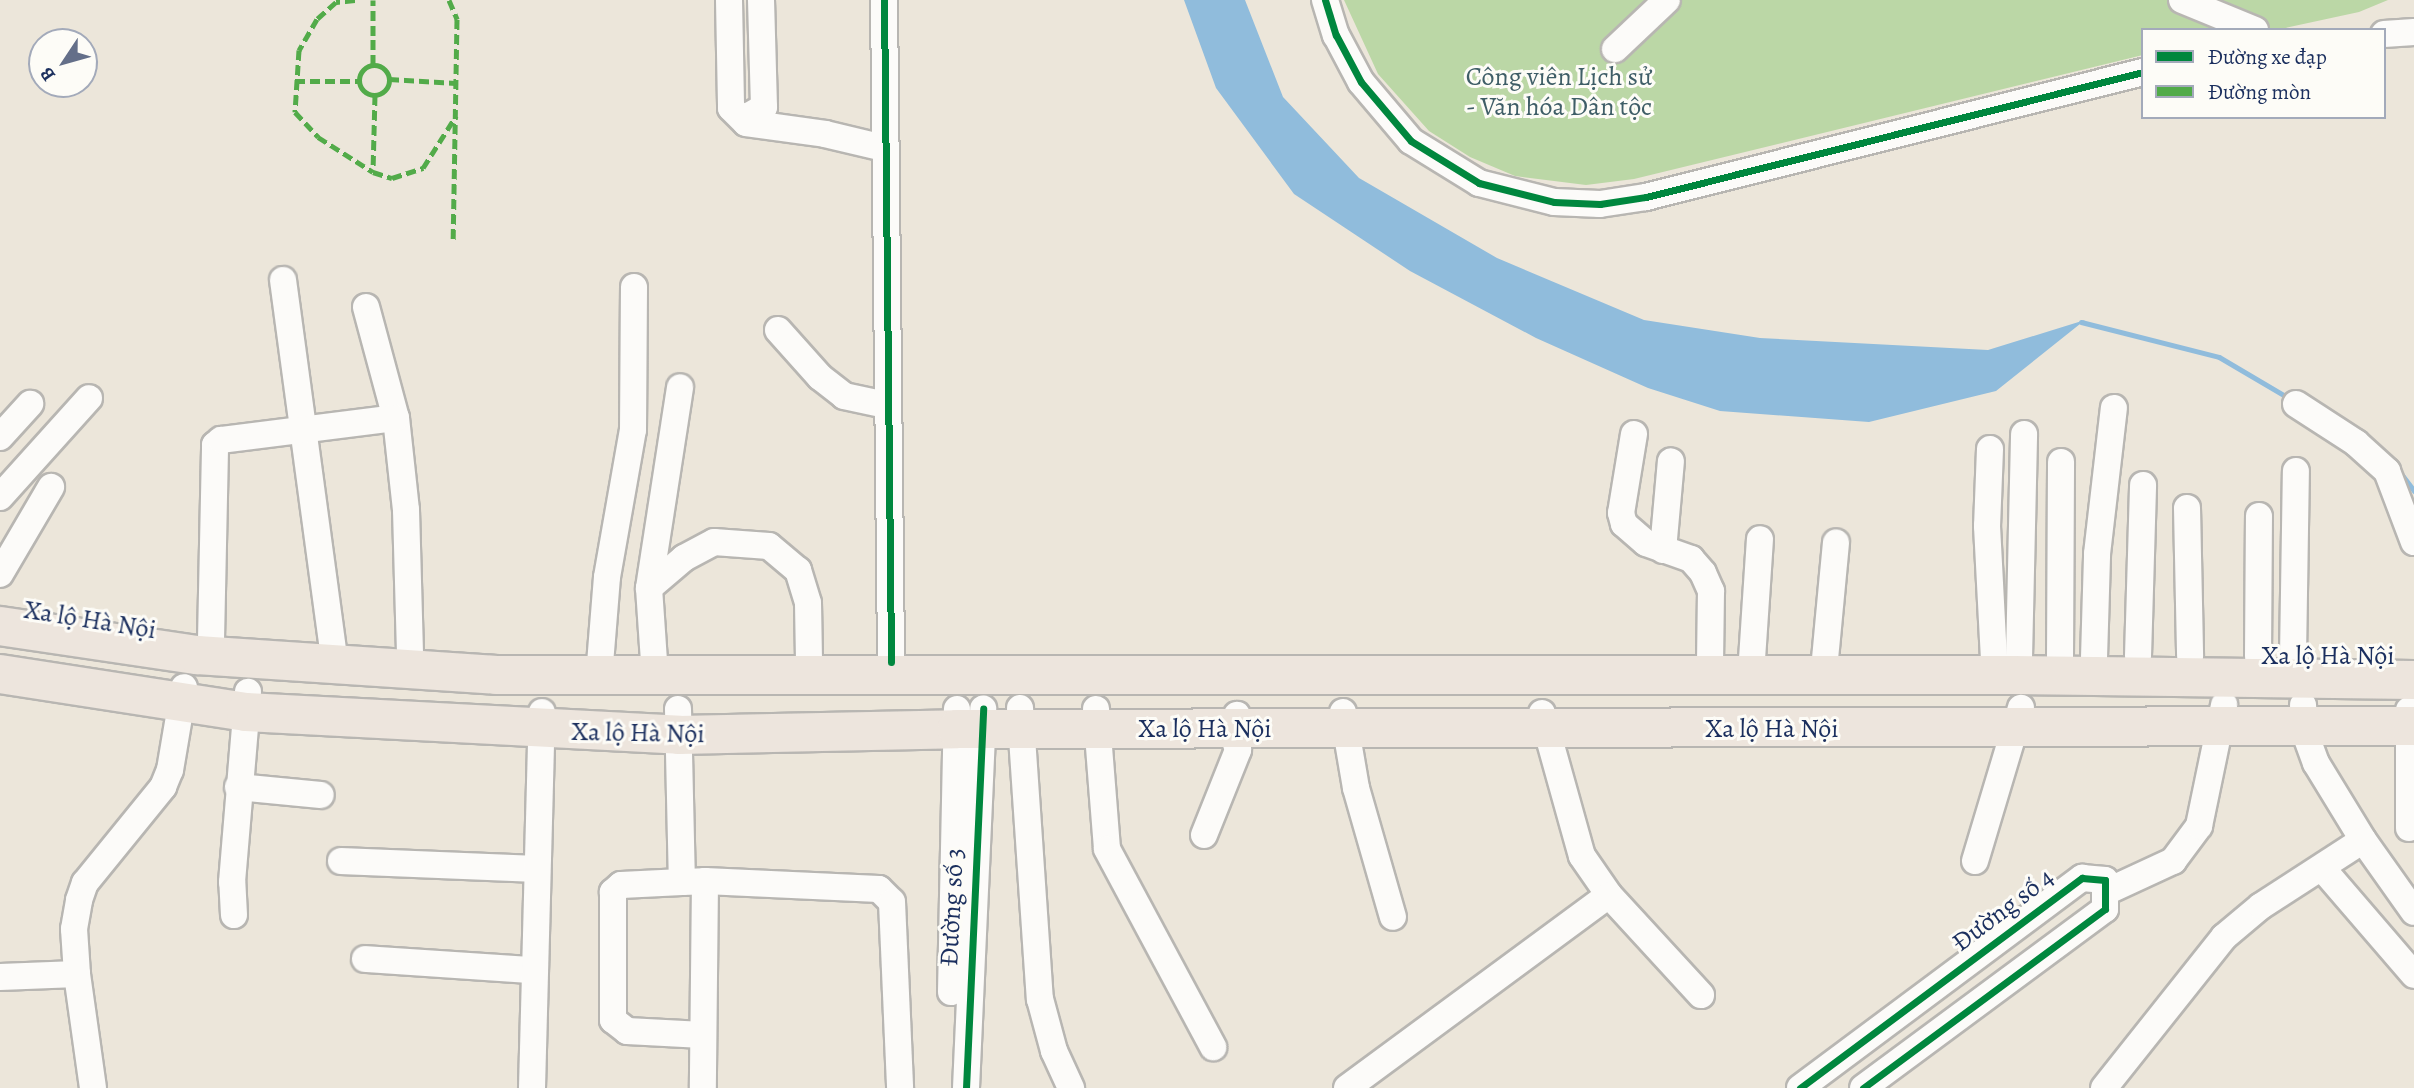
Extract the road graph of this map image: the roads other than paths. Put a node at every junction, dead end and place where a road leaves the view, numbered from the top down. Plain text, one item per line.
1 (729, 0) edge
2 (761, 0) edge
3 (884, 0) edge
4 (1325, 0) edge
5 (1667, 0) edge
6 (2182, 0) edge
7 (2250, 28) edge
8 (2413, 30) edge
9 (2386, 34) edge
10 (1615, 49) dead end
11 (2141, 73) edge
12 (745, 118) junction
13 (884, 148) junction
14 (283, 280) dead end
15 (634, 287) dead end
16 (366, 307) dead end
17 (778, 330) dead end
18 (680, 387) dead end
19 (89, 398) dead end
20 (30, 404) dead end
21 (2296, 404) dead end
22 (886, 405) junction
23 (2114, 408) dead end
24 (396, 418) junction
25 (306, 432) junction
26 (1634, 434) dead end
27 (2024, 434) dead end
28 (0, 437) edge
29 (1990, 449) dead end
30 (1671, 461) dead end
31 (2061, 462) dead end
32 (2296, 471) dead end
33 (2143, 485) dead end
34 (51, 487) dead end
35 (0, 498) edge
36 (2187, 508) dead end
37 (2259, 516) dead end
38 (1760, 539) dead end
39 (2414, 542) edge
40 (1836, 544) dead end
41 (1663, 550) junction
42 (0, 573) edge
43 (649, 587) junction
44 (0, 606) edge
45 (0, 626) edge
46 (211, 640) junction
47 (333, 652) junction
48 (410, 654) junction
49 (2138, 656) junction
50 (2190, 656) junction
51 (2275, 656) junction
52 (2414, 657) edge
53 (1710, 659) junction
54 (1752, 659) junction
55 (1825, 659) junction
56 (2088, 663) junction
57 (600, 664) junction
58 (792, 669) junction
59 (891, 669) junction
60 (16, 670) edge
61 (647, 676) junction
62 (2012, 684) junction
63 (182, 695) junction
64 (247, 702) junction
65 (2412, 709) edge
66 (2222, 715) junction
67 (2304, 715) junction
68 (970, 718) junction
69 (1021, 718) junction
70 (1443, 718) junction
71 (1096, 719) junction
72 (1344, 719) junction
73 (542, 720) junction
74 (1236, 720) junction
75 (1544, 721) junction
76 (678, 722) junction
77 (1410, 743) dead end
78 (238, 787) junction
79 (321, 795) dead end
80 (2409, 828) dead end
81 (1204, 835) dead end
82 (2362, 840) junction
83 (341, 861) dead end
84 (1975, 861) dead end
85 (2322, 868) junction
86 (537, 869) junction
87 (694, 882) junction
88 (2108, 891) junction
89 (1609, 895) junction
90 (2414, 912) edge
91 (234, 915) dead end
92 (1393, 917) dead end
93 (365, 959) dead end
94 (532, 970) junction
95 (77, 974) junction
96 (2414, 975) edge
97 (0, 977) edge
98 (1701, 995) dead end
99 (703, 1035) junction
100 (1213, 1047) dead end
101 (93, 1088) edge
102 (532, 1088) edge
103 (703, 1088) edge
104 (900, 1088) edge
105 (948, 1088) edge
106 (966, 1088) edge
107 (1070, 1088) edge
108 (1347, 1088) edge
109 (1800, 1088) edge
110 (1863, 1088) edge
111 (2104, 1088) edge

1 - 12 street
2 - 12 street
3 - 13 street
4 - 11 street
5 - 10 street
6 - 7 street
8 - 9 street
12 - 13 street
13 - 22 street
14 - 25 street
15 - 57 street
16 - 24 street
17 - 22 street
18 - 43 street
19 - 35 street
20 - 28 street
21 - 39 street
22 - 59 street
23 - 56 street
24 - 25 street
24 - 48 street
25 - 46 street
25 - 47 street
26 - 41 street
27 - 62 street
29 - 62 street
30 - 41 street
31 - 56 street
32 - 51 street
33 - 49 street
34 - 42 street
36 - 50 street
37 - 51 street
38 - 54 street
40 - 55 street
41 - 53 street
43 - 58 street
43 - 61 street
44 - 46 highway, Xa lộ Hà Nội
45 - 61 highway, Xa lộ Hà Nội
46 - 47 highway, Xa lộ Hà Nội
47 - 48 highway, Xa lộ Hà Nội
48 - 57 highway, Xa lộ Hà Nội
49 - 50 highway, Xa lộ Hà Nội
49 - 56 highway, Xa lộ Hà Nội
50 - 51 highway, Xa lộ Hà Nội
51 - 52 highway, Xa lộ Hà Nội
53 - 54 highway, Xa lộ Hà Nội
53 - 59 highway, Xa lộ Hà Nội
54 - 55 highway, Xa lộ Hà Nội
55 - 62 highway, Xa lộ Hà Nội
56 - 62 highway, Xa lộ Hà Nội
56 - 65 highway, Xa lộ Hà Nội
57 - 61 highway, Xa lộ Hà Nội
58 - 59 highway, Xa lộ Hà Nội
58 - 61 highway, Xa lộ Hà Nội
59 - 62 highway, Xa lộ Hà Nội
60 - 63 highway, Xa lộ Hà Nội
62 - 66 highway, Xa lộ Hà Nội
62 - 75 highway, Xa lộ Hà Nội
62 - 84 street
63 - 64 highway, Xa lộ Hà Nội
63 - 95 street
64 - 73 highway, Xa lộ Hà Nội
64 - 78 street
65 - 67 highway, Xa lộ Hà Nội
65 - 80 street
66 - 67 highway, Xa lộ Hà Nội
66 - 88 street
67 - 82 street
68 - 69 highway, Xa lộ Hà Nội
68 - 76 highway, Xa lộ Hà Nội
68 - 105 street, Đường số 3
68 - 106 street, Đường số 3
69 - 71 highway, Xa lộ Hà Nội
69 - 107 street
70 - 72 highway, Xa lộ Hà Nội
70 - 75 highway, Xa lộ Hà Nội
70 - 77 street
71 - 74 highway, Xa lộ Hà Nội
71 - 100 street
72 - 74 highway, Xa lộ Hà Nội
72 - 92 street
73 - 76 highway, Xa lộ Hà Nội
73 - 86 street
74 - 81 street
75 - 89 street
76 - 87 street
78 - 79 street
78 - 91 street
82 - 85 street
82 - 90 street
83 - 86 street
85 - 96 street
85 - 111 street
86 - 94 street
87 - 99 street
87 - 99 street
87 - 104 street
88 - 109 street, Đường số 4
88 - 110 street
89 - 98 street
89 - 108 street
93 - 94 street
94 - 102 street
95 - 97 street
95 - 101 street
99 - 103 street

